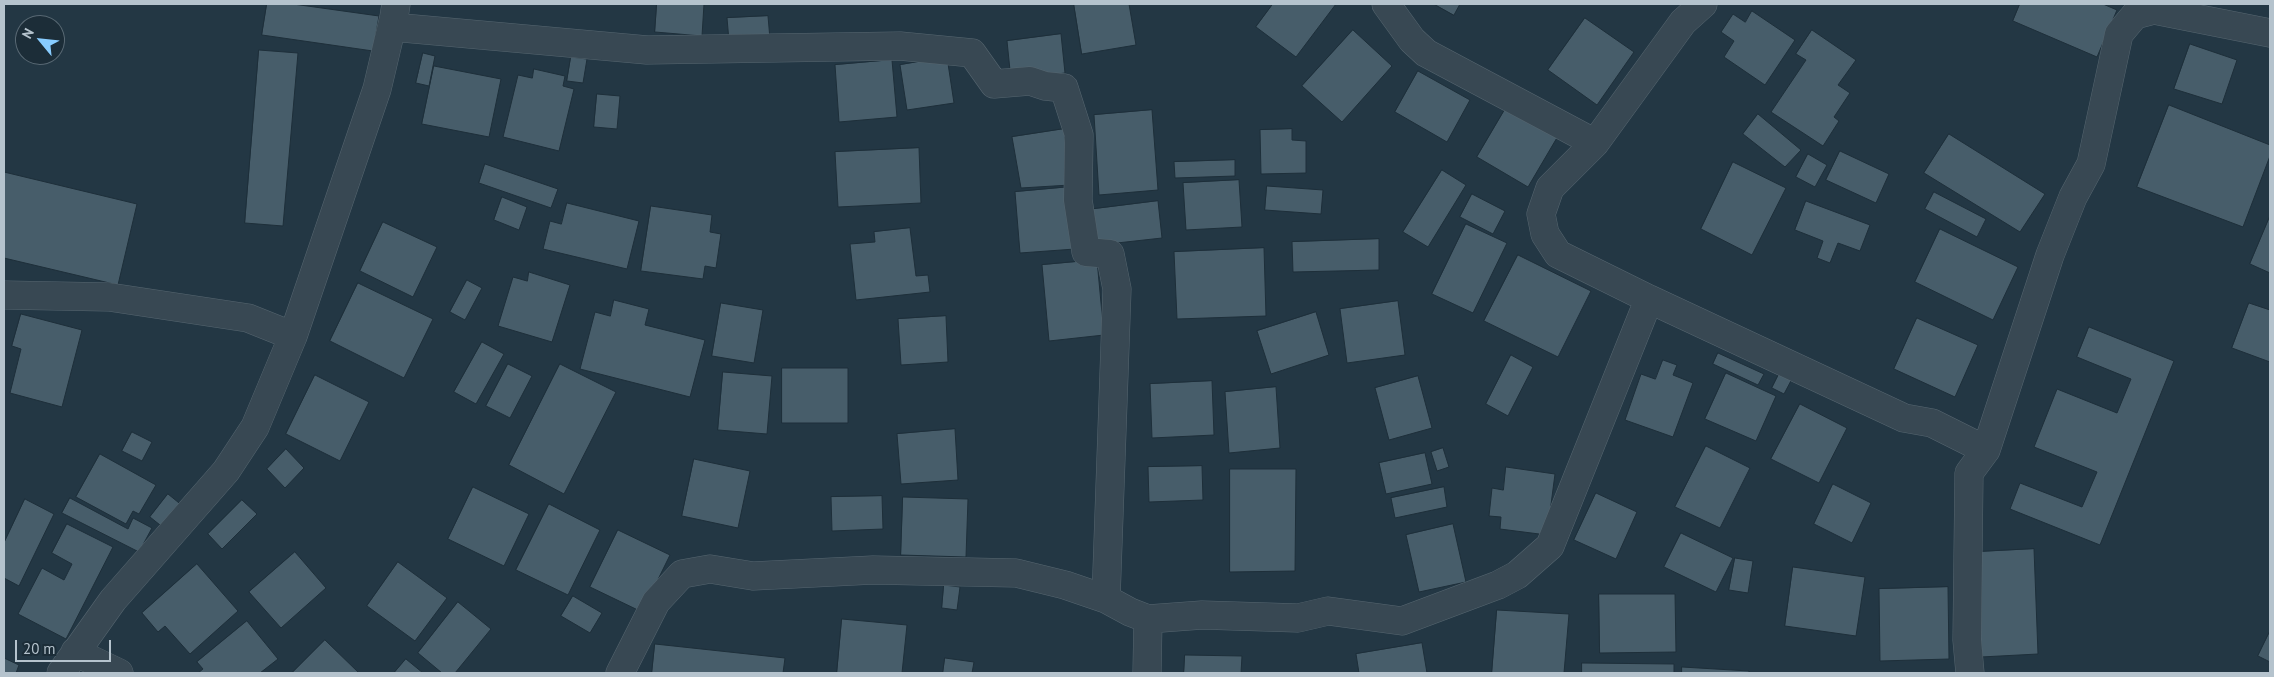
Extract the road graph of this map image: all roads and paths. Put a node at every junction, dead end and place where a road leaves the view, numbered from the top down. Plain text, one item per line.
1 (1386, 4) edge
2 (1703, 4) edge
3 (394, 16) edge
4 (2270, 33) edge
5 (1595, 143) junction
6 (4, 294) edge
7 (1649, 300) junction
8 (293, 336) junction
9 (1986, 450) junction
10 (1106, 599) junction
11 (1148, 618) junction
12 (68, 663) edge
13 (119, 673) edge
14 (620, 673) edge
15 (1147, 673) edge
16 (1970, 673) edge

1 - 5 street
2 - 5 street
3 - 8 street
3 - 10 street
4 - 9 street
5 - 7 street
6 - 8 street
7 - 9 street
7 - 11 street
8 - 12 street
9 - 16 street
10 - 11 street
10 - 14 street
11 - 15 street
12 - 13 street

